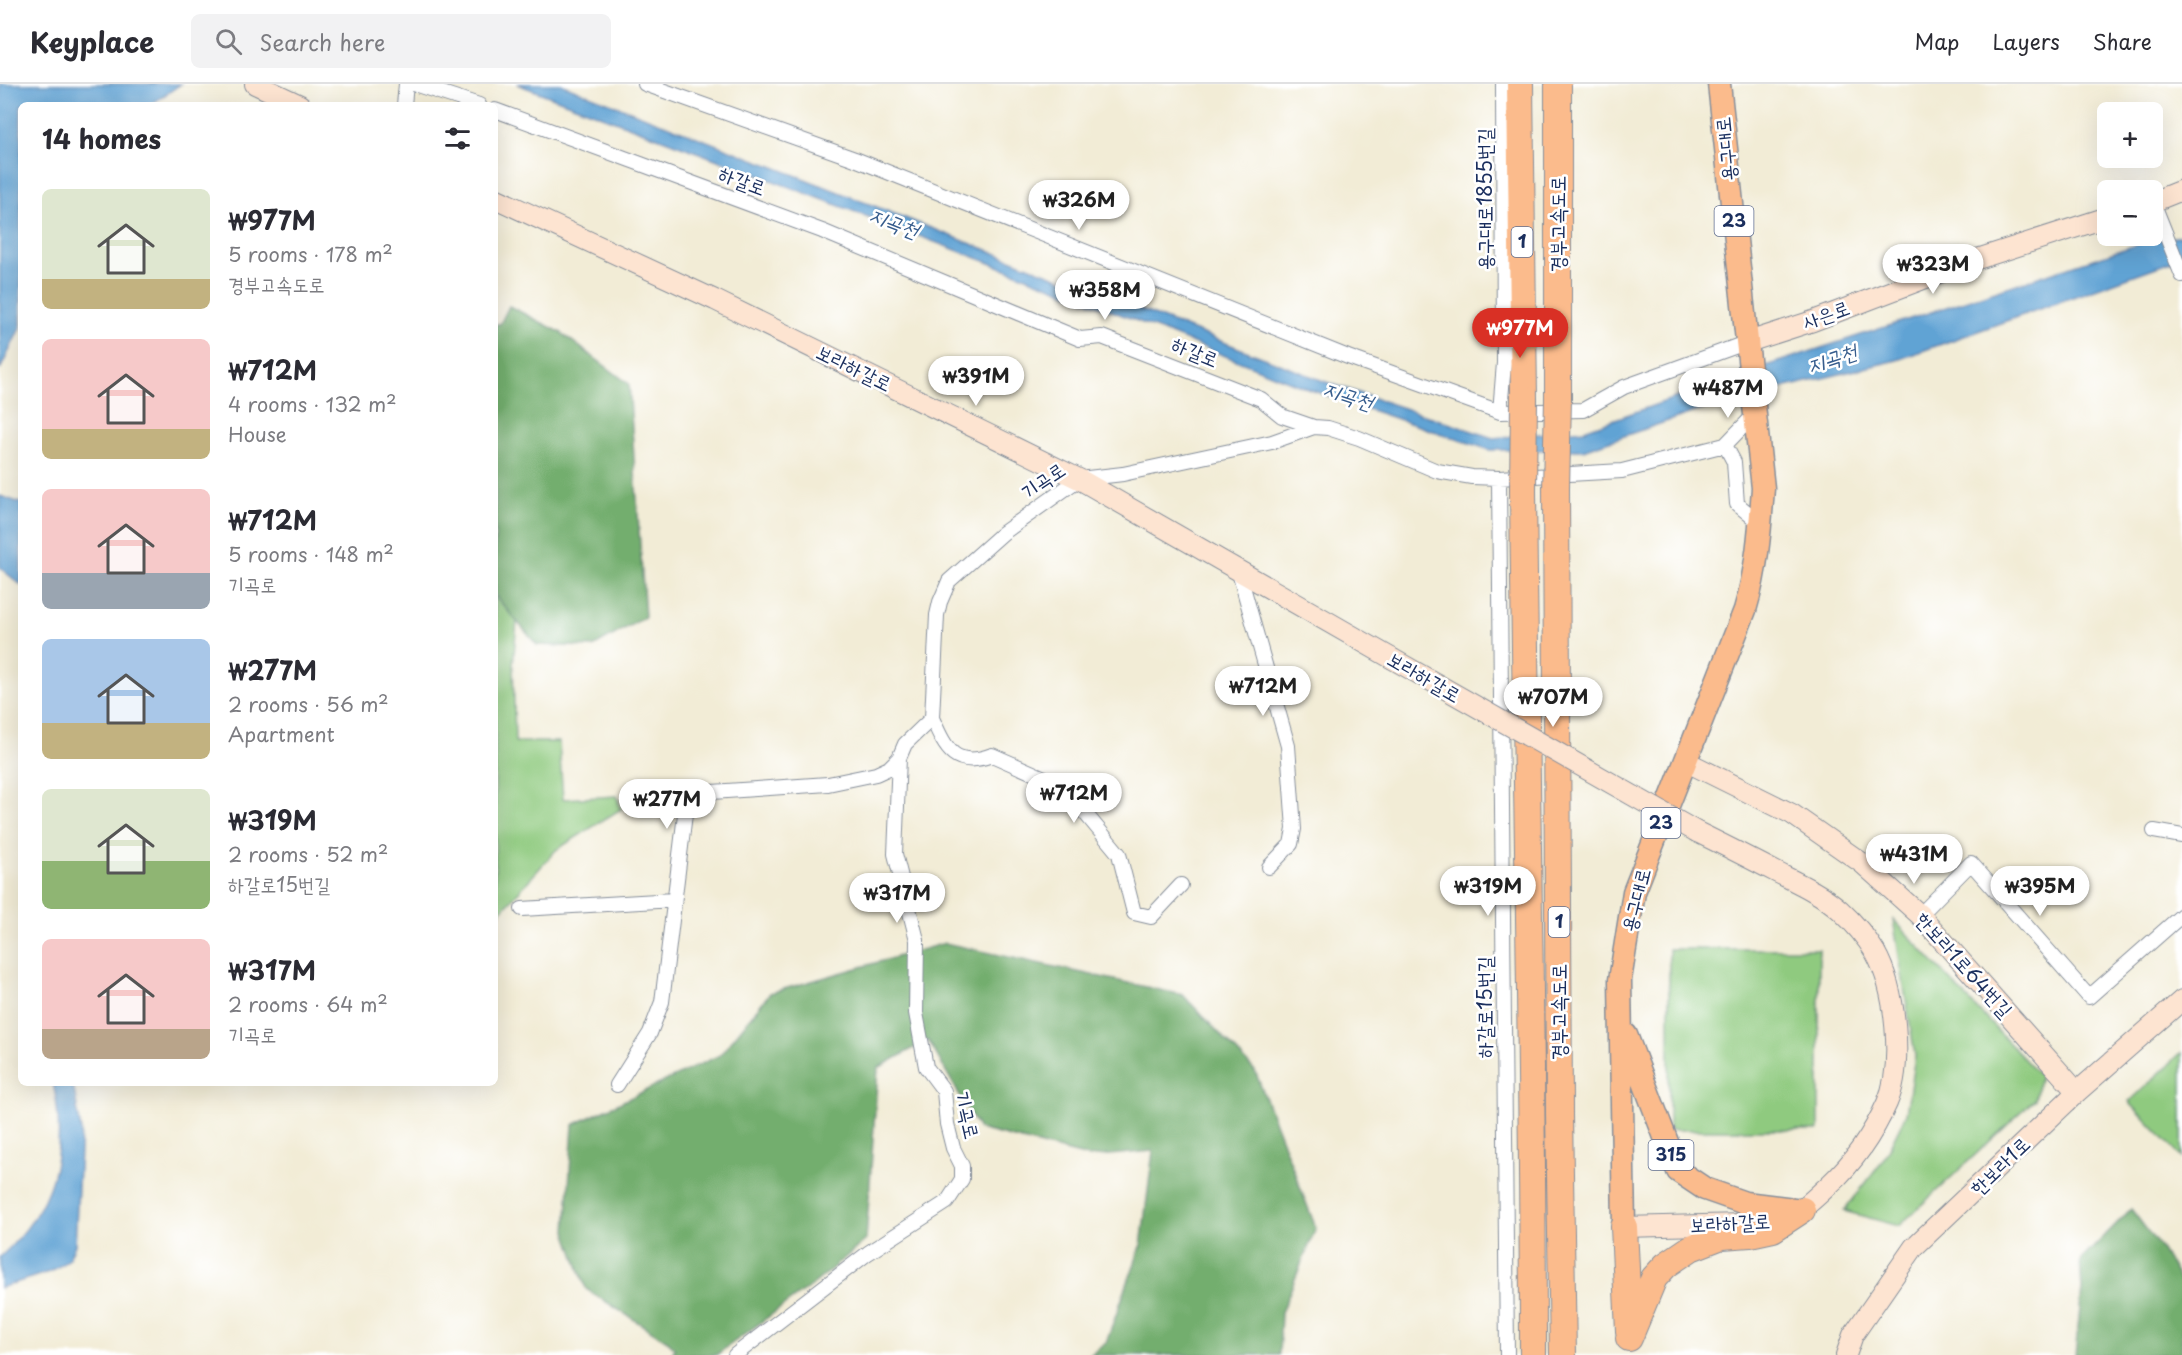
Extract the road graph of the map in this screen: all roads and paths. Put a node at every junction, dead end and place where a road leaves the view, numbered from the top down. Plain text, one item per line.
1 (255, 84) edge
2 (406, 84) edge
3 (414, 84) edge
4 (645, 84) edge
5 (1503, 84) edge
6 (1520, 84) edge
7 (1558, 84) edge
8 (1722, 88) edge
9 (294, 102) edge
10 (404, 102) edge
11 (470, 102) edge
12 (498, 111) edge
13 (2182, 190) edge
14 (498, 199) edge
15 (2163, 202) edge
16 (2097, 221) edge
17 (2163, 227) edge
18 (2182, 274) edge
19 (1748, 350) junction
20 (1500, 412) junction
21 (1755, 422) junction
22 (1314, 427) junction
23 (1725, 445) junction
24 (1499, 478) junction
25 (1079, 479) junction
26 (1760, 523) junction
27 (1238, 569) junction
28 (932, 718) junction
29 (899, 758) junction
30 (1685, 760) junction
31 (2154, 831) dead end
32 (2182, 836) edge
33 (1269, 867) dead end
34 (1181, 885) dead end
35 (674, 900) junction
36 (522, 909) dead end
37 (1920, 915) junction
38 (2182, 915) edge
39 (2182, 1000) edge
40 (1619, 1015) junction
41 (617, 1085) dead end
42 (2077, 1092) junction
43 (1802, 1210) junction
44 (1624, 1227) junction
45 (1629, 1347) edge
46 (735, 1355) edge
47 (1507, 1355) edge
48 (1533, 1355) edge
49 (1563, 1355) edge
50 (1846, 1355) edge

1 - 9 main road
2 - 10 street
3 - 11 street
4 - 20 street
5 - 20 street, 용구대로1855번길
6 - 48 highway, 경부고속도로 / 1, bridge
7 - 49 highway, 경부고속도로 / 1, bridge
8 - 19 main road, 용구대로 / 23
12 - 22 street, 하갈로
13 - 15 main road
14 - 25 main road, 보라하갈로
16 - 19 main road, 사은로
17 - 18 street
19 - 20 street
19 - 21 main road, 23
21 - 23 street
21 - 26 main road, 용구대로 / 23
22 - 24 street, 하갈로
22 - 25 street, 기곡로
23 - 24 street, 하갈로
23 - 26 street
24 - 47 street, 하갈로15번길
25 - 27 main road, 보라하갈로
25 - 28 street, 기곡로
26 - 30 main road, 용구대로 / 23
27 - 33 street
27 - 43 main road, 보라하갈로, bridge
28 - 29 street
28 - 34 street, 기곡로
29 - 35 street
29 - 46 street, 기곡로
30 - 37 main road, 한보라1로64번길
30 - 40 main road, 용구대로 / 23
31 - 32 street
35 - 36 street
35 - 41 street
37 - 38 street
37 - 42 main road, 한보라1로64번길
39 - 42 main road, 한보라1로
40 - 43 main road, 315
40 - 44 main road, 용구대로 / 23
42 - 50 main road, 한보라1로
43 - 44 main road, 보라하갈로
43 - 45 highway
44 - 45 highway, 용구대로 / 23

